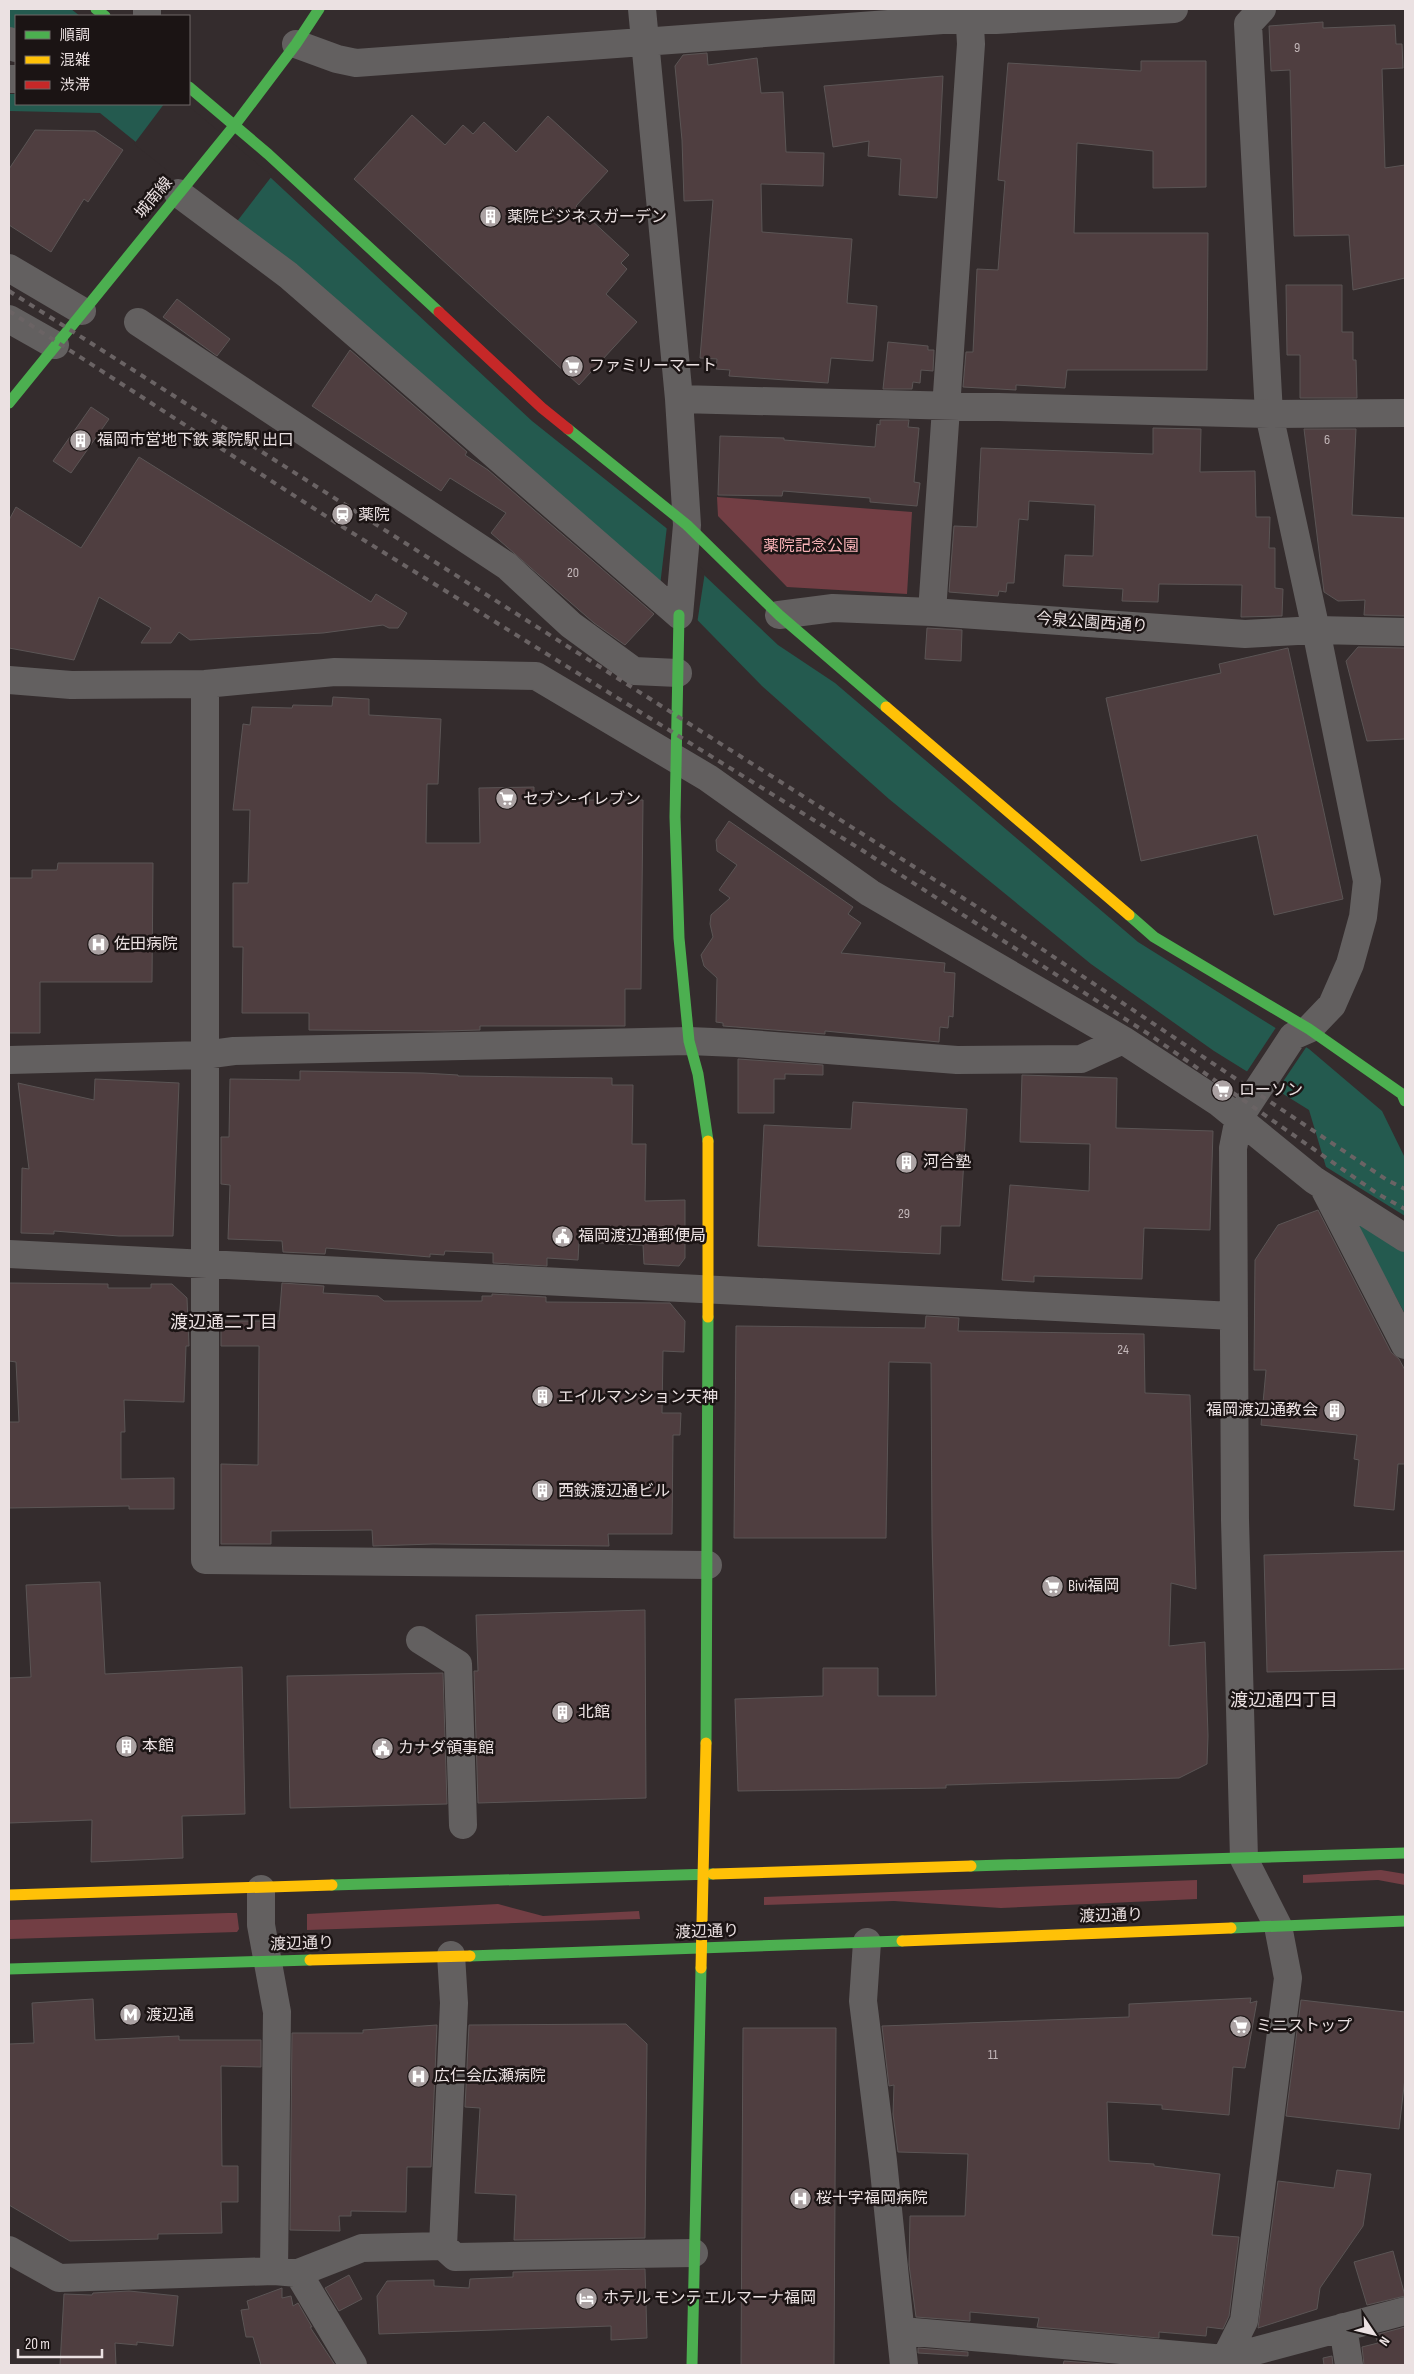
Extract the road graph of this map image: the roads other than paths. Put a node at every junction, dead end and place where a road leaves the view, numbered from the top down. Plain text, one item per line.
1 (319, 9) edge
2 (642, 9) edge
3 (1174, 9) edge
4 (1262, 9) edge
5 (970, 14) edge
6 (646, 43) junction
7 (296, 44) junction
8 (190, 88) edge
9 (234, 126) junction
10 (182, 190) junction
11 (9, 268) edge
12 (82, 311) junction
13 (9, 319) edge
14 (138, 322) dead end
15 (55, 345) junction
16 (680, 399) junction
17 (9, 403) edge
18 (946, 406) junction
19 (1269, 414) junction
20 (1405, 414) edge
21 (686, 536) junction
22 (932, 612) junction
23 (679, 613) junction
24 (779, 615) junction
25 (1316, 630) junction
26 (1405, 632) edge
27 (678, 673) junction
28 (9, 680) edge
29 (205, 684) junction
30 (677, 760) junction
31 (1301, 1033) junction
32 (1123, 1040) junction
33 (689, 1042) junction
34 (204, 1055) junction
35 (9, 1060) edge
36 (1404, 1097) edge
37 (1238, 1118) junction
38 (1318, 1182) junction
39 (1405, 1238) edge
40 (9, 1254) edge
41 (203, 1263) junction
42 (708, 1290) junction
43 (1234, 1316) junction
44 (1405, 1345) edge
45 (708, 1565) junction
46 (420, 1640) dead end
47 (463, 1825) dead end
48 (1405, 1853) edge
49 (1244, 1859) junction
50 (704, 1876) junction
51 (261, 1889) junction
52 (9, 1895) edge
53 (1405, 1921) edge
54 (1278, 1926) junction
55 (867, 1942) junction
56 (702, 1949) junction
57 (451, 1955) junction
58 (269, 1961) junction
59 (9, 1969) edge
60 (443, 2246) junction
61 (9, 2250) edge
62 (694, 2253) junction
63 (286, 2272) junction
64 (1405, 2311) edge
65 (1343, 2327) junction
66 (902, 2331) junction
67 (1223, 2362) edge
68 (353, 2365) edge
69 (692, 2365) edge
70 (904, 2365) edge
71 (1349, 2365) edge

1 - 7 street, 城南線
2 - 6 street
3 - 5 street
4 - 19 street
5 - 6 street
5 - 18 street
6 - 7 street
6 - 16 street
7 - 9 street, 城南線
8 - 9 street
9 - 10 street, 城南線
9 - 21 street
10 - 12 street, 城南線
10 - 23 street
11 - 12 street
12 - 15 street, 城南線
13 - 15 street
14 - 27 street
15 - 17 street, 城南線
16 - 18 street
16 - 21 street
18 - 19 street
18 - 22 street
19 - 20 street
19 - 25 street
21 - 23 street
21 - 24 street
22 - 24 street, 今泉公園西通り
22 - 25 street, 今泉公園西通り
23 - 27 street
24 - 31 street
25 - 26 street, 今泉公園西通り
25 - 31 street
27 - 30 street
28 - 29 street
29 - 30 street
29 - 34 street
30 - 32 street
30 - 33 street
31 - 36 street
31 - 37 street
32 - 33 street
32 - 37 street
33 - 34 street
33 - 42 street
34 - 35 street
34 - 41 street
37 - 38 street
37 - 43 street
38 - 39 street
38 - 44 street
40 - 41 street
41 - 42 street
41 - 45 street
42 - 43 street
42 - 45 street
43 - 49 street
45 - 50 street
46 - 47 street
48 - 49 street
49 - 50 street
49 - 54 street
50 - 51 street
50 - 56 street
51 - 52 street
51 - 58 street
53 - 54 street, 渡辺通り
54 - 55 street, 渡辺通り
54 - 67 street
55 - 56 street, 渡辺通り
55 - 66 street
56 - 57 street, 渡辺通り
56 - 62 street
57 - 58 street, 渡辺通り
57 - 60 street
58 - 59 street, 渡辺通り
58 - 63 street
60 - 62 street
60 - 63 street
61 - 63 street
62 - 69 street
63 - 68 street
64 - 65 street
65 - 67 street
65 - 71 street
66 - 67 street
66 - 70 street

